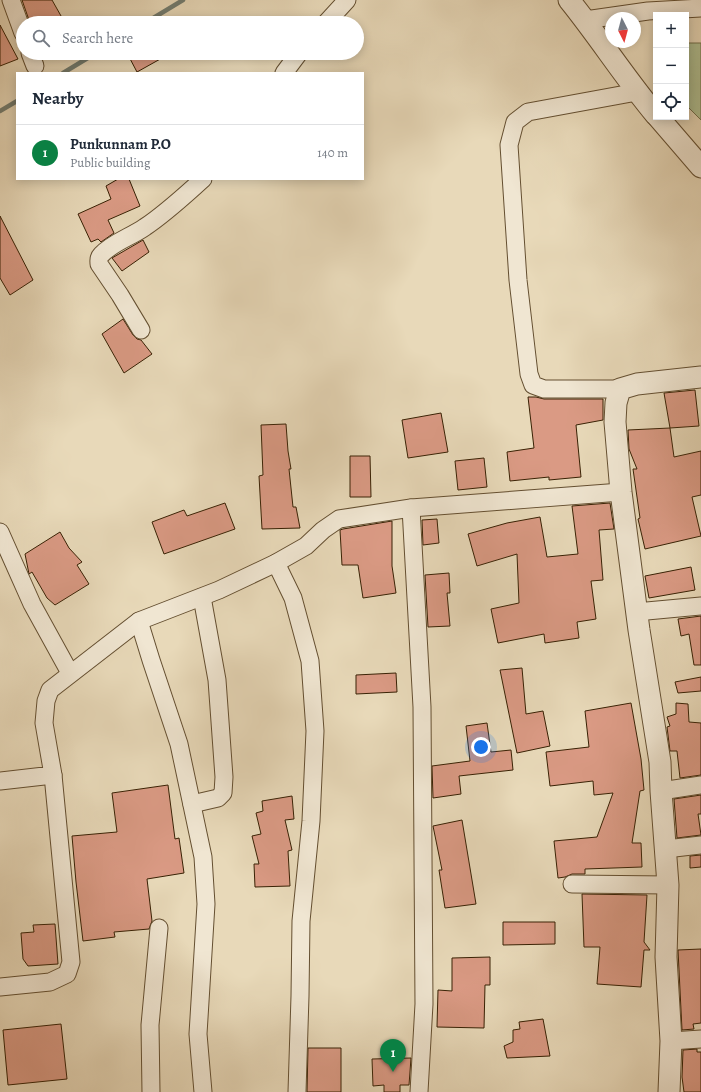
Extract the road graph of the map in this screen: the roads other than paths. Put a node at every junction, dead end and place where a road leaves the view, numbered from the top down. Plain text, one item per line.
1 (11, 0) edge
2 (347, 0) edge
3 (569, 0) edge
4 (701, 8) edge
5 (17, 16) edge
6 (332, 16) edge
7 (585, 20) junction
8 (294, 60) edge
9 (285, 72) edge
10 (636, 92) junction
11 (653, 111) edge
12 (660, 120) edge
13 (701, 167) edge
14 (202, 180) edge
15 (141, 330) dead end
16 (701, 377) edge
17 (620, 389) junction
18 (621, 492) junction
19 (411, 508) junction
20 (0, 532) edge
21 (276, 564) junction
22 (202, 597) junction
23 (701, 606) edge
24 (636, 612) junction
25 (139, 621) junction
26 (70, 673) junction
27 (53, 775) junction
28 (0, 781) edge
29 (701, 785) edge
30 (661, 791) junction
31 (192, 804) junction
32 (701, 845) edge
33 (666, 849) junction
34 (572, 884) dead end
35 (668, 885) junction
36 (158, 928) dead end
37 (0, 987) edge
38 (701, 1039) edge
39 (671, 1041) junction
40 (151, 1092) edge
41 (203, 1092) edge
42 (297, 1092) edge
43 (419, 1092) edge
44 (669, 1092) edge

1 - 5 street
2 - 6 street
3 - 7 street
4 - 7 street
7 - 10 street
8 - 9 street
10 - 11 street
10 - 17 street
12 - 13 street
14 - 15 street
16 - 17 street
17 - 18 street
18 - 19 street
18 - 24 street
19 - 21 street
19 - 43 street
20 - 26 street
21 - 22 street
21 - 42 street
22 - 25 street
22 - 31 street
23 - 24 street
24 - 30 street
25 - 26 street
25 - 31 street
26 - 27 street
27 - 28 street
27 - 37 street
29 - 30 street
30 - 33 street
31 - 41 street
32 - 33 street
33 - 35 street
34 - 35 street
35 - 39 street
36 - 40 street
38 - 39 street
39 - 44 street

